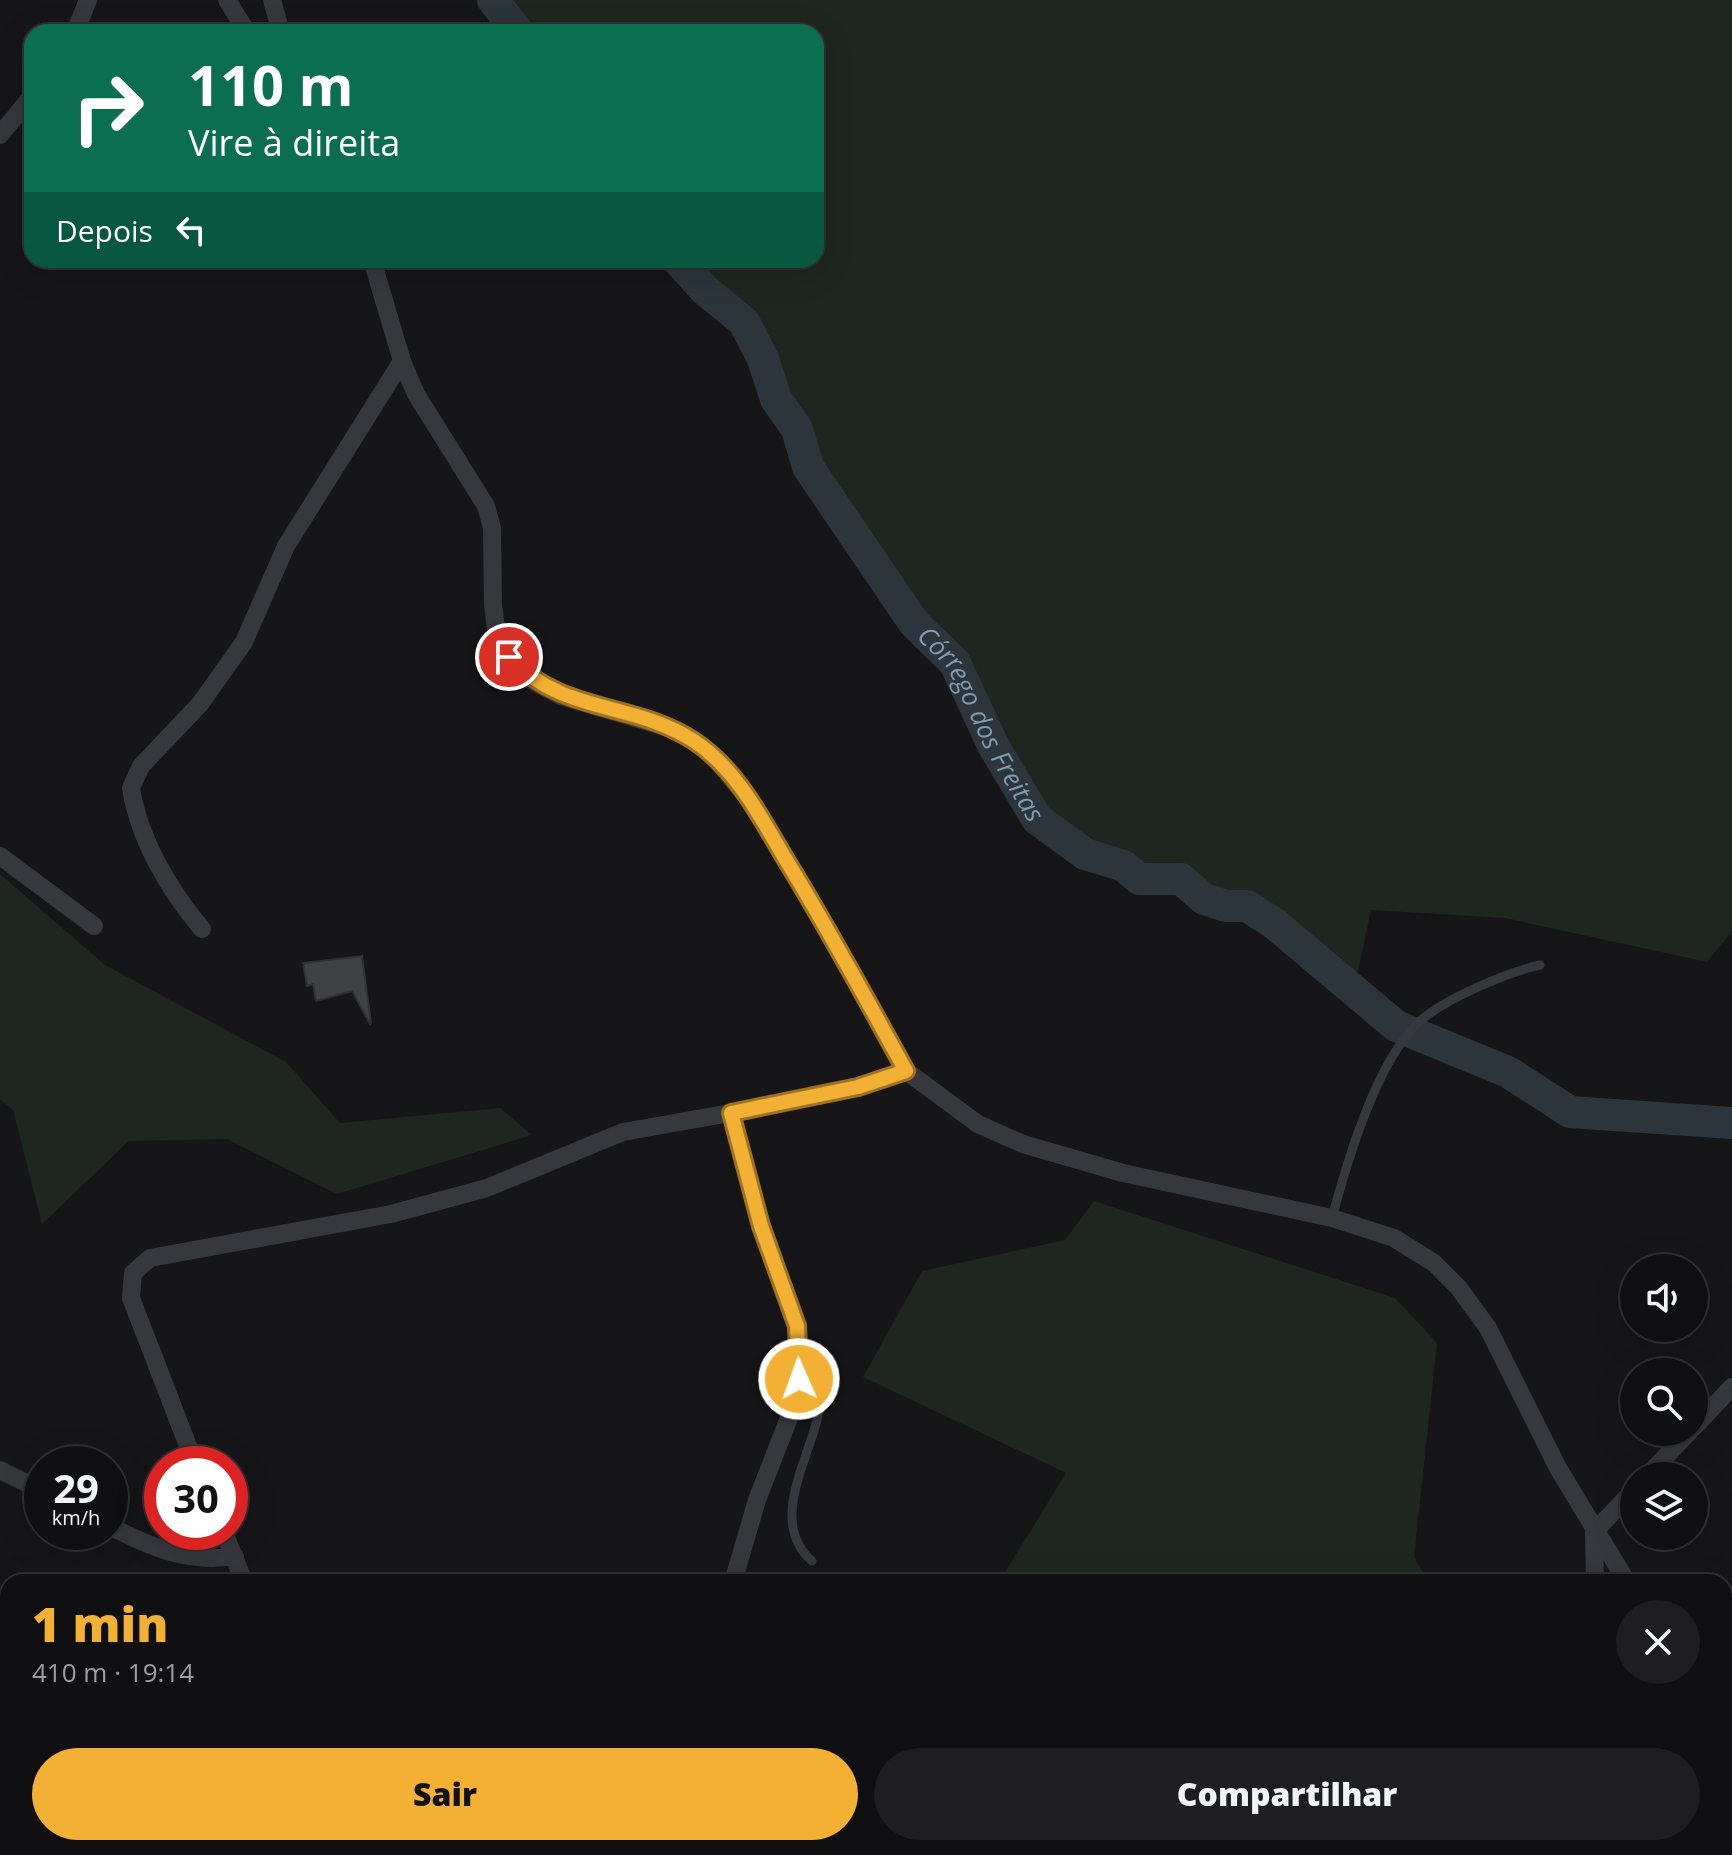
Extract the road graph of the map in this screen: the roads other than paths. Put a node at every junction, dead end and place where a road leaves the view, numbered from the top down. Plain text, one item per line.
1 (88, 0) edge
2 (227, 0) edge
3 (275, 2) edge
4 (78, 24) edge
5 (242, 24) edge
6 (279, 24) edge
7 (24, 106) edge
8 (0, 135) edge
9 (374, 268) edge
10 (402, 361) junction
11 (0, 856) edge
12 (94, 926) dead end
13 (202, 929) dead end
14 (1540, 965) dead end
15 (906, 1071) junction
16 (731, 1113) junction
17 (1332, 1218) junction
18 (797, 1326) junction
19 (1732, 1387) edge
20 (1708, 1412) edge
21 (188, 1446) edge
22 (1676, 1446) edge
23 (1660, 1462) edge
24 (0, 1470) edge
25 (24, 1482) edge
26 (1620, 1505) edge
27 (1594, 1532) junction
28 (128, 1534) edge
29 (232, 1550) edge
30 (235, 1556) junction
31 (812, 1561) dead end
32 (241, 1574) edge
33 (735, 1574) edge
34 (1595, 1574) edge
35 (1622, 1574) edge

1 - 4 street
2 - 5 street
3 - 6 street
7 - 8 street
9 - 10 street
10 - 13 street
10 - 15 street
11 - 12 street
14 - 17 lane
15 - 16 street
15 - 17 street
16 - 18 street
16 - 21 street
17 - 27 street
18 - 31 lane
18 - 33 street
19 - 20 street
22 - 23 street
24 - 25 street
26 - 27 street
27 - 34 street
27 - 35 street
28 - 30 street
29 - 30 street
30 - 32 street

